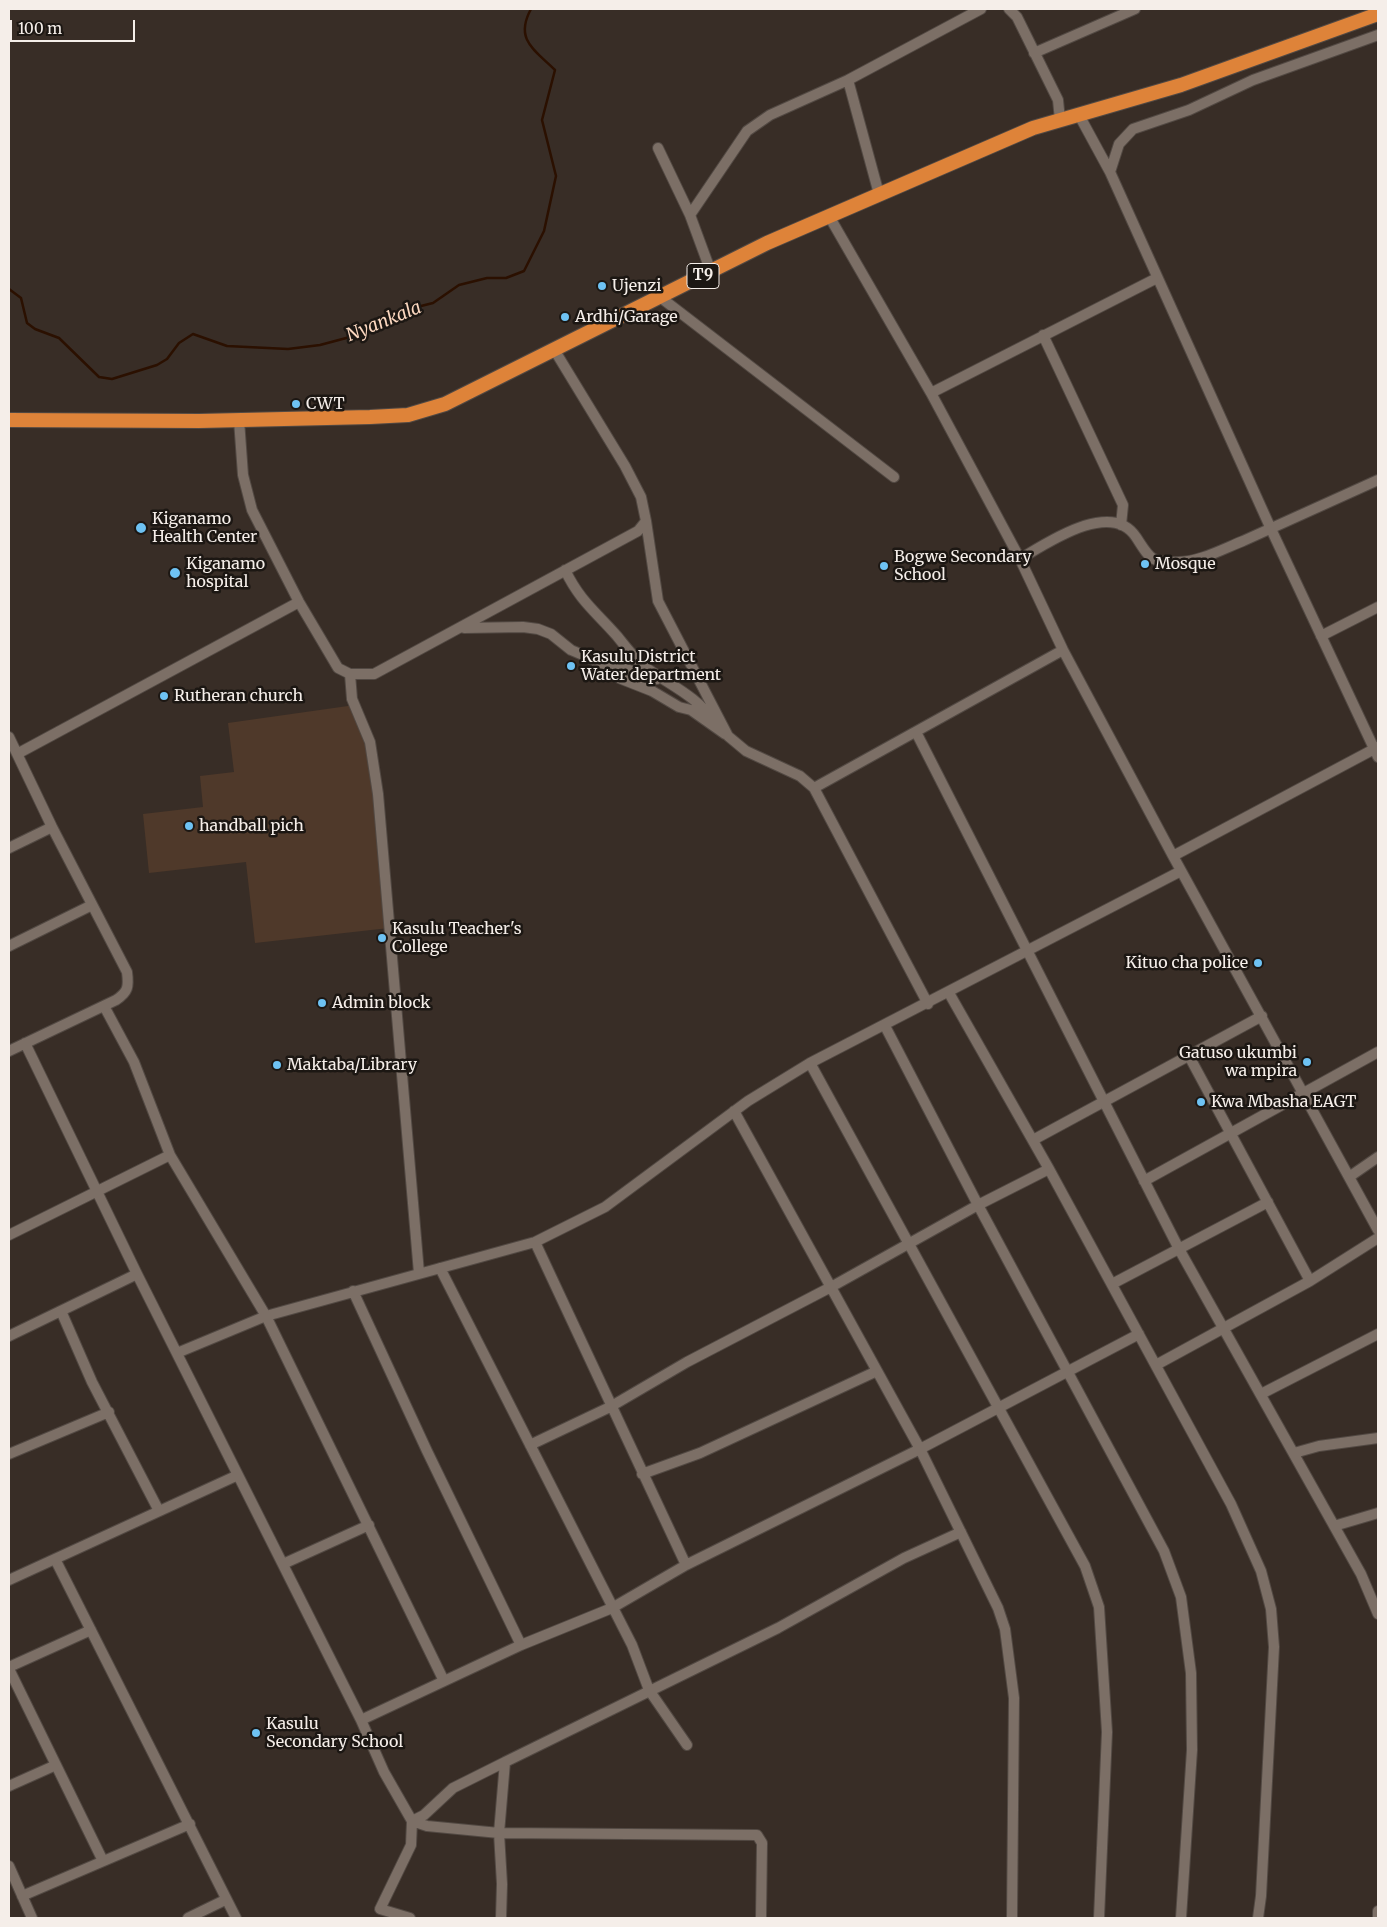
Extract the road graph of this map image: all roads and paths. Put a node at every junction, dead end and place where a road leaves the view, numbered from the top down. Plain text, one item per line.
1 (981, 9) edge
2 (1009, 9) edge
3 (1135, 9) edge
4 (1378, 14) edge
5 (1378, 35) edge
6 (1034, 53) junction
7 (848, 80) junction
8 (1079, 114) junction
9 (1060, 120) junction
10 (658, 148) dead end
11 (1110, 172) junction
12 (880, 194) junction
13 (690, 214) junction
14 (829, 216) junction
15 (711, 272) junction
16 (1157, 278) junction
17 (660, 297) junction
18 (1043, 336) junction
19 (555, 351) junction
20 (930, 393) junction
21 (9, 420) edge
22 (238, 420) junction
23 (894, 476) dead end
24 (1378, 480) edge
25 (646, 522) junction
26 (1121, 525) junction
27 (1271, 529) junction
28 (1020, 559) junction
29 (565, 570) junction
30 (299, 602) junction
31 (1378, 607) edge
32 (458, 629) junction
33 (1321, 636) junction
34 (1063, 650) junction
35 (590, 658) junction
36 (350, 674) junction
37 (666, 681) junction
38 (718, 730) junction
39 (916, 732) junction
40 (728, 736) junction
41 (9, 737) edge
42 (1377, 751) edge
43 (17, 754) junction
44 (814, 788) junction
45 (52, 827) junction
46 (9, 848) edge
47 (1172, 856) junction
48 (1181, 871) junction
49 (92, 906) junction
50 (9, 946) edge
51 (1027, 953) junction
52 (949, 993) junction
53 (928, 1004) junction
54 (104, 1006) junction
55 (1262, 1016) junction
56 (885, 1026) junction
57 (25, 1043) junction
58 (9, 1051) edge
59 (1378, 1052) edge
60 (1189, 1056) junction
61 (810, 1063) junction
62 (1304, 1093) junction
63 (1104, 1103) junction
64 (734, 1112) junction
65 (1231, 1132) junction
66 (1033, 1140) junction
67 (170, 1155) junction
68 (1378, 1157) edge
69 (1050, 1169) junction
70 (1349, 1177) junction
71 (1144, 1181) junction
72 (98, 1191) junction
73 (1268, 1202) junction
74 (978, 1205) junction
75 (1378, 1230) edge
76 (9, 1235) edge
77 (1378, 1238) edge
78 (535, 1242) junction
79 (908, 1244) junction
80 (1179, 1249) junction
81 (440, 1268) junction
82 (419, 1273) junction
83 (137, 1274) junction
84 (1310, 1281) junction
85 (1112, 1284) junction
86 (831, 1287) junction
87 (353, 1291) junction
88 (61, 1311) junction
89 (266, 1316) junction
90 (1225, 1328) junction
91 (1139, 1334) junction
92 (1378, 1334) edge
93 (9, 1336) edge
94 (176, 1352) junction
95 (1156, 1365) junction
96 (877, 1371) junction
97 (1068, 1372) junction
98 (1261, 1394) junction
99 (610, 1407) junction
100 (998, 1409) junction
101 (109, 1412) junction
102 (1378, 1438) edge
103 (530, 1445) junction
104 (920, 1449) junction
105 (1294, 1453) junction
106 (9, 1454) edge
107 (642, 1474) junction
108 (238, 1475) junction
109 (159, 1511) junction
110 (1378, 1513) edge
111 (369, 1525) junction
112 (1334, 1526) junction
113 (961, 1532) junction
114 (54, 1559) junction
115 (283, 1564) junction
116 (686, 1565) junction
117 (9, 1580) edge
118 (612, 1608) junction
119 (1378, 1614) edge
120 (91, 1630) junction
121 (521, 1645) junction
122 (9, 1668) edge
123 (444, 1681) junction
124 (649, 1690) junction
125 (361, 1720) junction
126 (687, 1745) dead end
127 (505, 1762) junction
128 (56, 1764) junction
129 (9, 1786) edge
130 (412, 1820) junction
131 (190, 1824) junction
132 (499, 1833) junction
133 (103, 1860) junction
134 (9, 1866) edge
135 (22, 1896) junction
136 (225, 1900) junction
137 (1378, 1911) edge
138 (377, 1914) edge
139 (32, 1918) edge
140 (188, 1918) edge
141 (236, 1918) edge
142 (410, 1918) edge
143 (501, 1918) edge
144 (761, 1918) edge
145 (1012, 1918) edge
146 (1100, 1918) edge
147 (1181, 1918) edge
148 (1258, 1918) edge
149 (1378, 1918) edge

1 - 7 street
2 - 6 street
3 - 6 street
4 - 8 highway, T9
5 - 11 street
6 - 9 street
7 - 12 street
7 - 13 street
8 - 9 highway, T9
8 - 11 street
9 - 12 highway, T9
10 - 13 street
11 - 16 street
12 - 14 highway, T9
13 - 15 street
14 - 15 highway, T9
14 - 20 street
15 - 17 highway, T9
16 - 18 street
16 - 27 street
17 - 19 highway, T9
17 - 23 street
18 - 20 street
18 - 26 street
19 - 22 highway, T9
19 - 25 street
20 - 28 street
21 - 22 highway, T9
22 - 30 street
24 - 27 street
25 - 29 street
25 - 40 street
26 - 27 street
26 - 28 street
27 - 33 street
28 - 34 street
29 - 32 street
29 - 37 street
30 - 36 street
30 - 43 street
31 - 33 street
32 - 35 street
32 - 36 street
33 - 42 street
34 - 39 street
34 - 47 street
35 - 37 street
35 - 38 street
36 - 82 street
37 - 38 street
38 - 40 street
39 - 44 street
39 - 51 street
40 - 44 street
41 - 43 street
42 - 47 street
43 - 45 street
44 - 53 street
45 - 46 street
45 - 49 street
47 - 48 street
48 - 51 street
48 - 55 street
49 - 50 street
49 - 54 street
51 - 52 street
51 - 63 street
52 - 53 street
52 - 66 street
53 - 56 street
54 - 57 street
54 - 67 street
55 - 60 street
55 - 62 street
56 - 61 street
56 - 74 street
57 - 58 street
57 - 72 street
59 - 62 street
60 - 63 street
60 - 65 street
61 - 64 street
61 - 79 street
62 - 65 street
62 - 70 street
63 - 66 street
63 - 71 street
64 - 78 street
64 - 86 street
65 - 71 street
65 - 73 street
66 - 69 street
67 - 72 street
67 - 89 street
68 - 70 street
69 - 74 street
69 - 85 street
70 - 75 street
71 - 80 street
72 - 76 street
72 - 83 street
73 - 80 street
73 - 84 street
74 - 79 street
74 - 97 street
77 - 84 street
78 - 81 street
78 - 99 street
79 - 86 street
79 - 100 street
80 - 85 street
80 - 90 street
81 - 82 street
81 - 103 street
82 - 87 street
83 - 88 street
83 - 94 street
84 - 90 street
85 - 91 street
86 - 96 street
86 - 99 street
87 - 89 street
87 - 121 street
88 - 93 street
88 - 101 street
89 - 94 street
89 - 111 street
90 - 95 street
90 - 98 street
91 - 95 street
91 - 97 street
92 - 98 street
94 - 108 street
95 - 148 street
96 - 104 street
96 - 107 street
97 - 100 street
97 - 147 street
98 - 105 street
99 - 103 street
99 - 107 street
100 - 104 street
100 - 146 street
101 - 106 street
101 - 109 street
102 - 105 street
103 - 118 street
104 - 113 street
104 - 116 street
105 - 112 street
107 - 116 street
108 - 109 street
108 - 115 street
109 - 114 street
110 - 112 street
111 - 115 street
111 - 123 street
112 - 119 street
113 - 124 street
113 - 145 street
114 - 117 street
114 - 120 street
115 - 125 street
116 - 118 street
118 - 121 street
118 - 124 street
120 - 122 street
120 - 131 street
121 - 123 street
122 - 128 street
123 - 125 street
124 - 126 street
124 - 127 street
125 - 130 street
127 - 130 street
127 - 132 street
128 - 129 street
128 - 133 street
130 - 132 street
130 - 138 street
131 - 133 street
131 - 136 street
132 - 143 street
132 - 144 street
133 - 135 street
134 - 135 street
135 - 139 street
136 - 140 street
136 - 141 street
137 - 149 street
138 - 142 street

